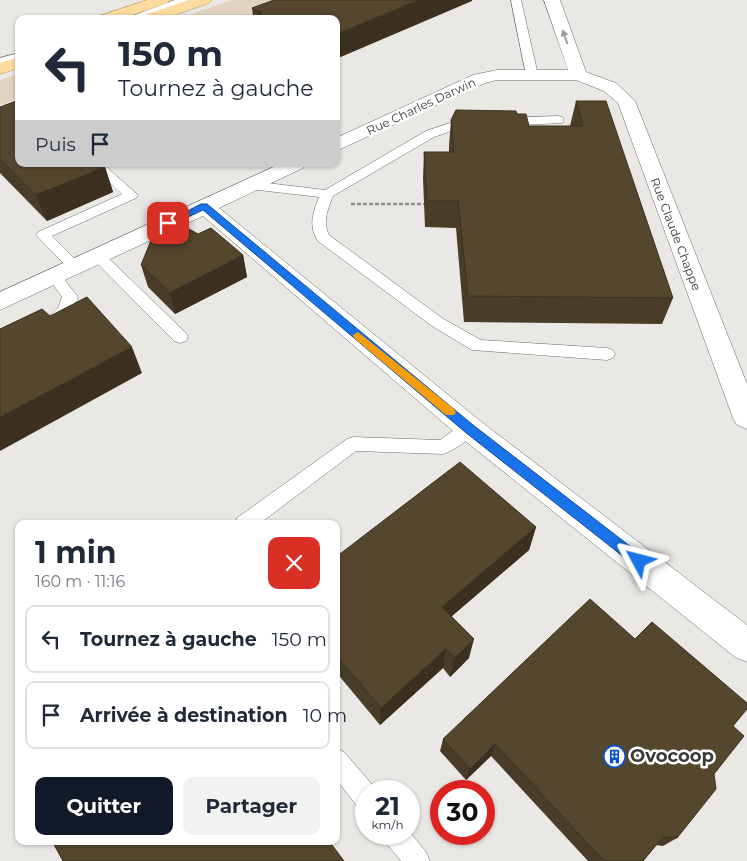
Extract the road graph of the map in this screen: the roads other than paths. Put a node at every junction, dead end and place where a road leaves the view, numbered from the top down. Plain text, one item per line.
1 (162, 0) edge
2 (186, 0) edge
3 (204, 0) edge
4 (516, 0) edge
5 (552, 0) edge
6 (117, 15) edge
7 (141, 15) edge
8 (160, 15) edge
9 (15, 48) edge
10 (0, 53) edge
11 (15, 57) edge
12 (0, 62) edge
13 (15, 63) edge
14 (0, 68) edge
15 (532, 75) junction
16 (578, 75) junction
17 (558, 120) dead end
18 (340, 143) edge
19 (99, 167) edge
20 (289, 167) edge
21 (250, 185) junction
22 (325, 199) junction
23 (204, 206) junction
24 (98, 256) junction
25 (75, 267) junction
26 (55, 276) junction
27 (0, 302) edge
28 (35, 331) edge
29 (180, 337) dead end
30 (607, 354) dead end
31 (747, 418) edge
32 (469, 428) junction
33 (249, 520) edge
34 (747, 646) edge
35 (340, 765) edge
36 (355, 783) edge
37 (405, 845) edge
38 (417, 861) edge

1 - 6 main road
2 - 7 lane
3 - 8 main road
4 - 15 lane
16 -> 5 street
9 - 10 main road
11 - 12 lane
13 - 14 main road
15 - 16 street, Rue Charles Darwin
15 - 18 street, Rue Charles Darwin
16 - 31 street, Rue Claude Chappe
17 - 22 lane
19 - 25 lane
20 - 21 street
21 - 22 lane
21 - 23 street
22 - 30 lane
23 - 24 street
23 - 32 street
24 - 25 street
24 - 29 lane
25 - 26 street
26 - 27 street
26 - 28 lane
32 - 33 lane
32 - 34 street
35 - 36 lane
37 - 38 lane

